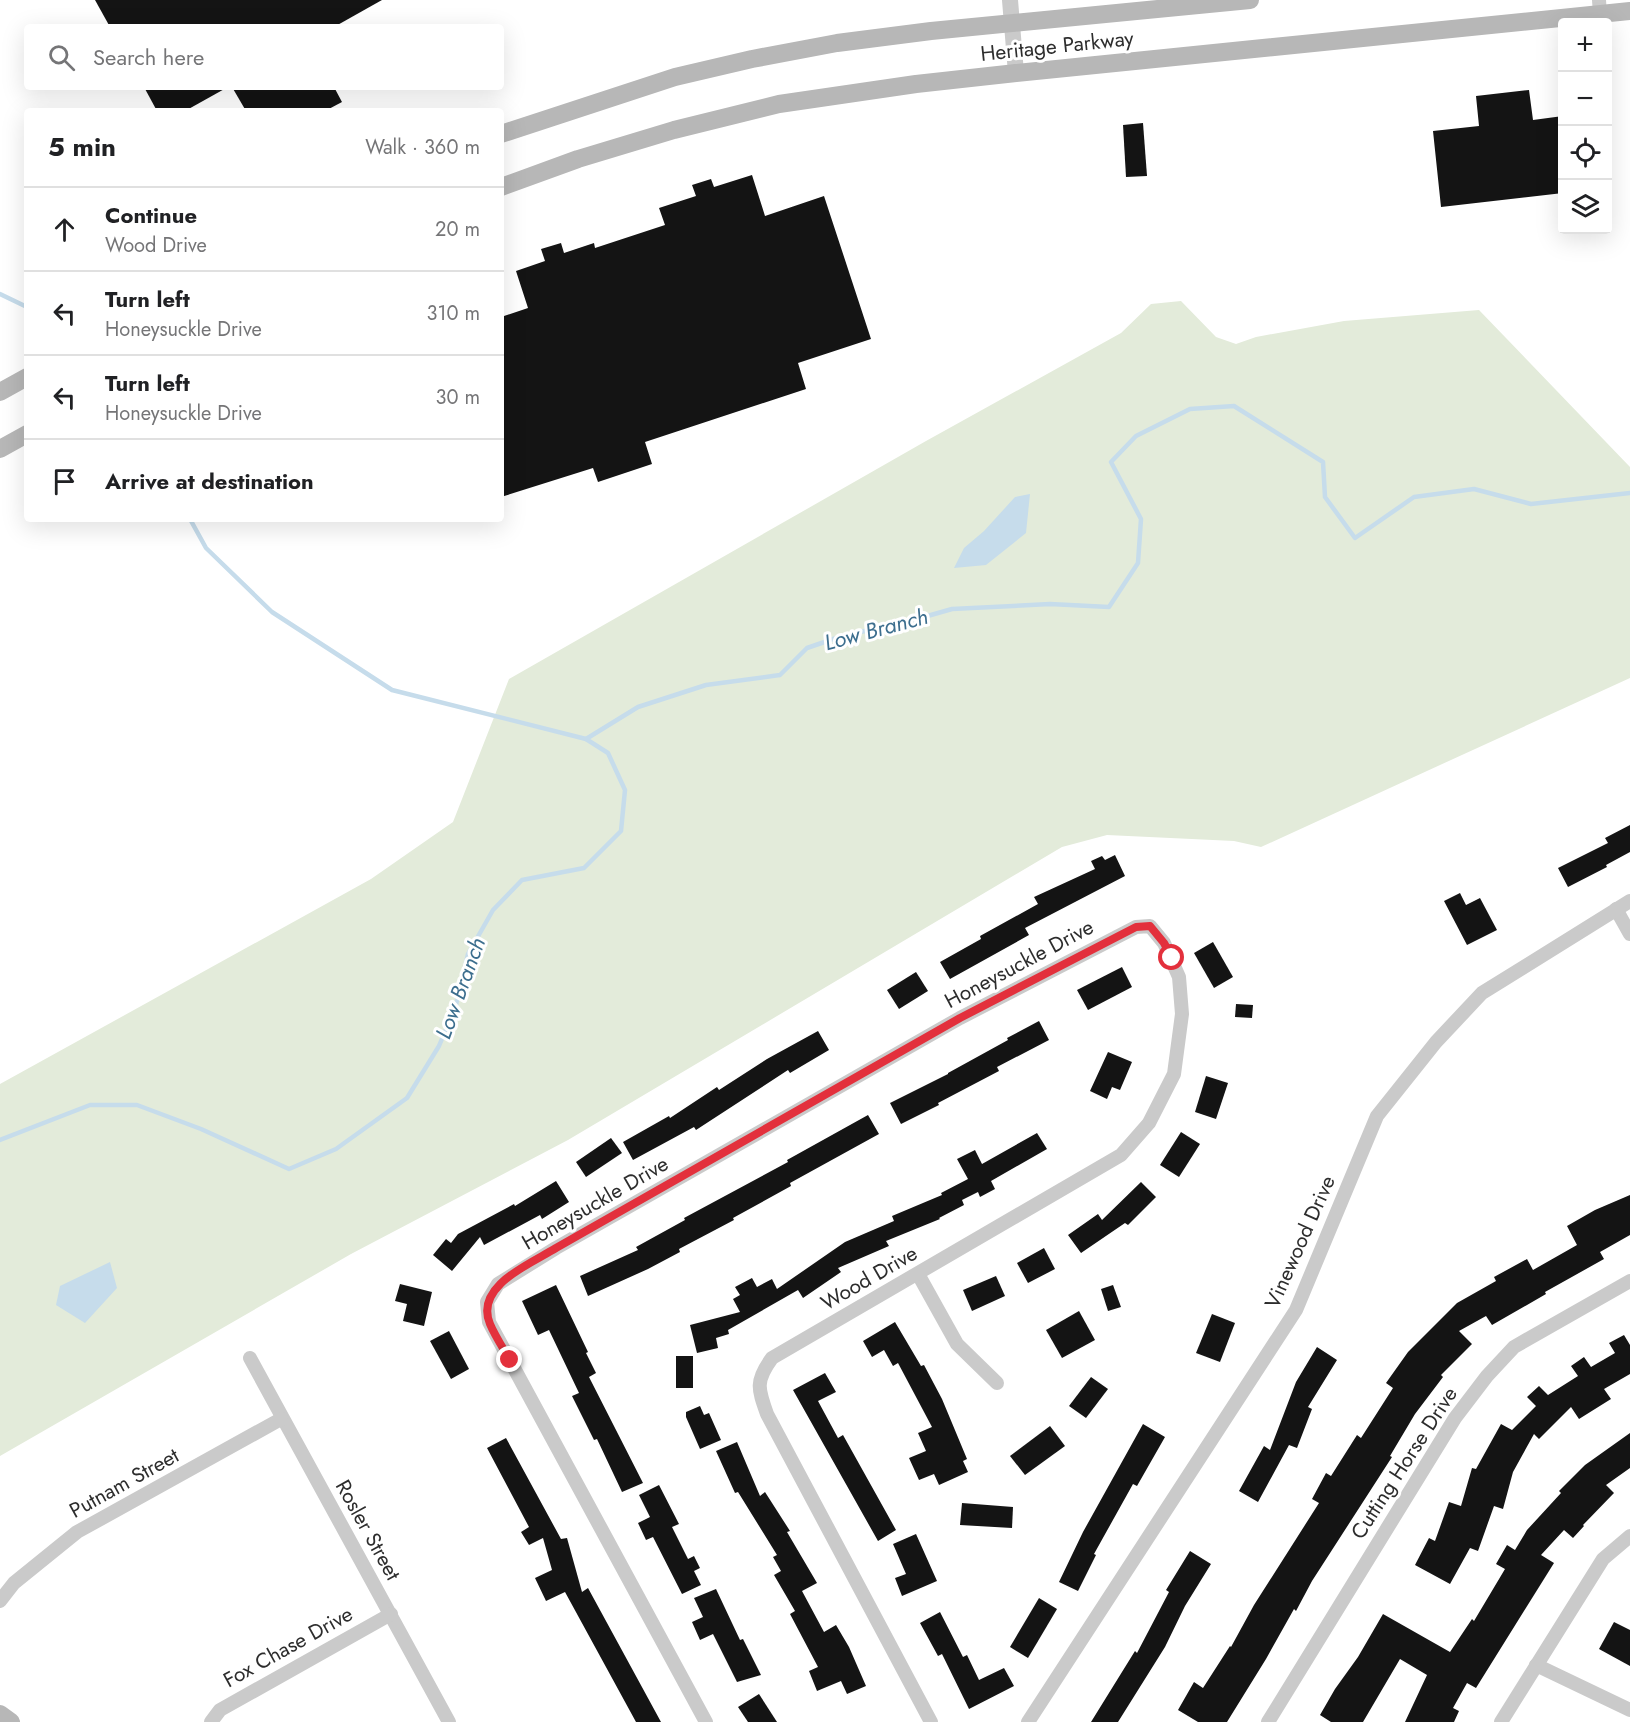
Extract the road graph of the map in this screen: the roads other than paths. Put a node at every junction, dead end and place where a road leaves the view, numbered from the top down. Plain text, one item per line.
1 (1010, 0) edge
2 (1250, 0) edge
3 (1600, 7) edge
4 (1630, 11) edge
5 (1012, 23) junction
6 (1016, 73) junction
7 (504, 133) edge
8 (504, 186) edge
9 (24, 379) edge
10 (0, 392) edge
11 (24, 436) edge
12 (0, 449) edge
13 (1630, 901) edge
14 (1616, 909) junction
15 (1150, 926) joint
16 (1630, 934) edge
17 (918, 1274) junction
18 (1630, 1281) edge
19 (250, 1359) dead end
20 (997, 1383) dead end
21 (281, 1419) junction
22 (1630, 1536) edge
23 (0, 1601) edge
24 (391, 1614) junction
25 (1536, 1665) junction
26 (1630, 1710) edge
27 (0, 1714) edge
28 (11, 1722) edge
29 (211, 1722) edge
30 (449, 1722) edge
31 (706, 1722) edge
32 (931, 1722) edge
33 (1028, 1722) edge
34 (1268, 1722) edge
35 (1501, 1722) edge

1 - 5 street
2 - 5 main road, Heritage Parkway
3 - 4 main road, Heritage Parkway
3 - 6 main road, Heritage Parkway
5 - 6 street
5 - 7 main road, Heritage Parkway
6 - 8 main road, Heritage Parkway
9 - 10 main road
11 - 12 main road
13 - 14 street, Vinewood Drive
14 - 16 street
14 - 33 street, Vinewood Drive
15 - 17 street, Wood Drive
15 - 31 street, Honeysuckle Drive
17 - 20 street
17 - 32 street, Wood Drive
18 - 34 street, Cutting Horse Drive
19 - 21 street, Rosler Street
21 - 23 street, Putnam Street
21 - 24 street, Rosler Street
22 - 25 street
24 - 29 street, Fox Chase Drive
24 - 30 street, Rosler Street
25 - 26 street
25 - 35 street
27 - 28 main road

